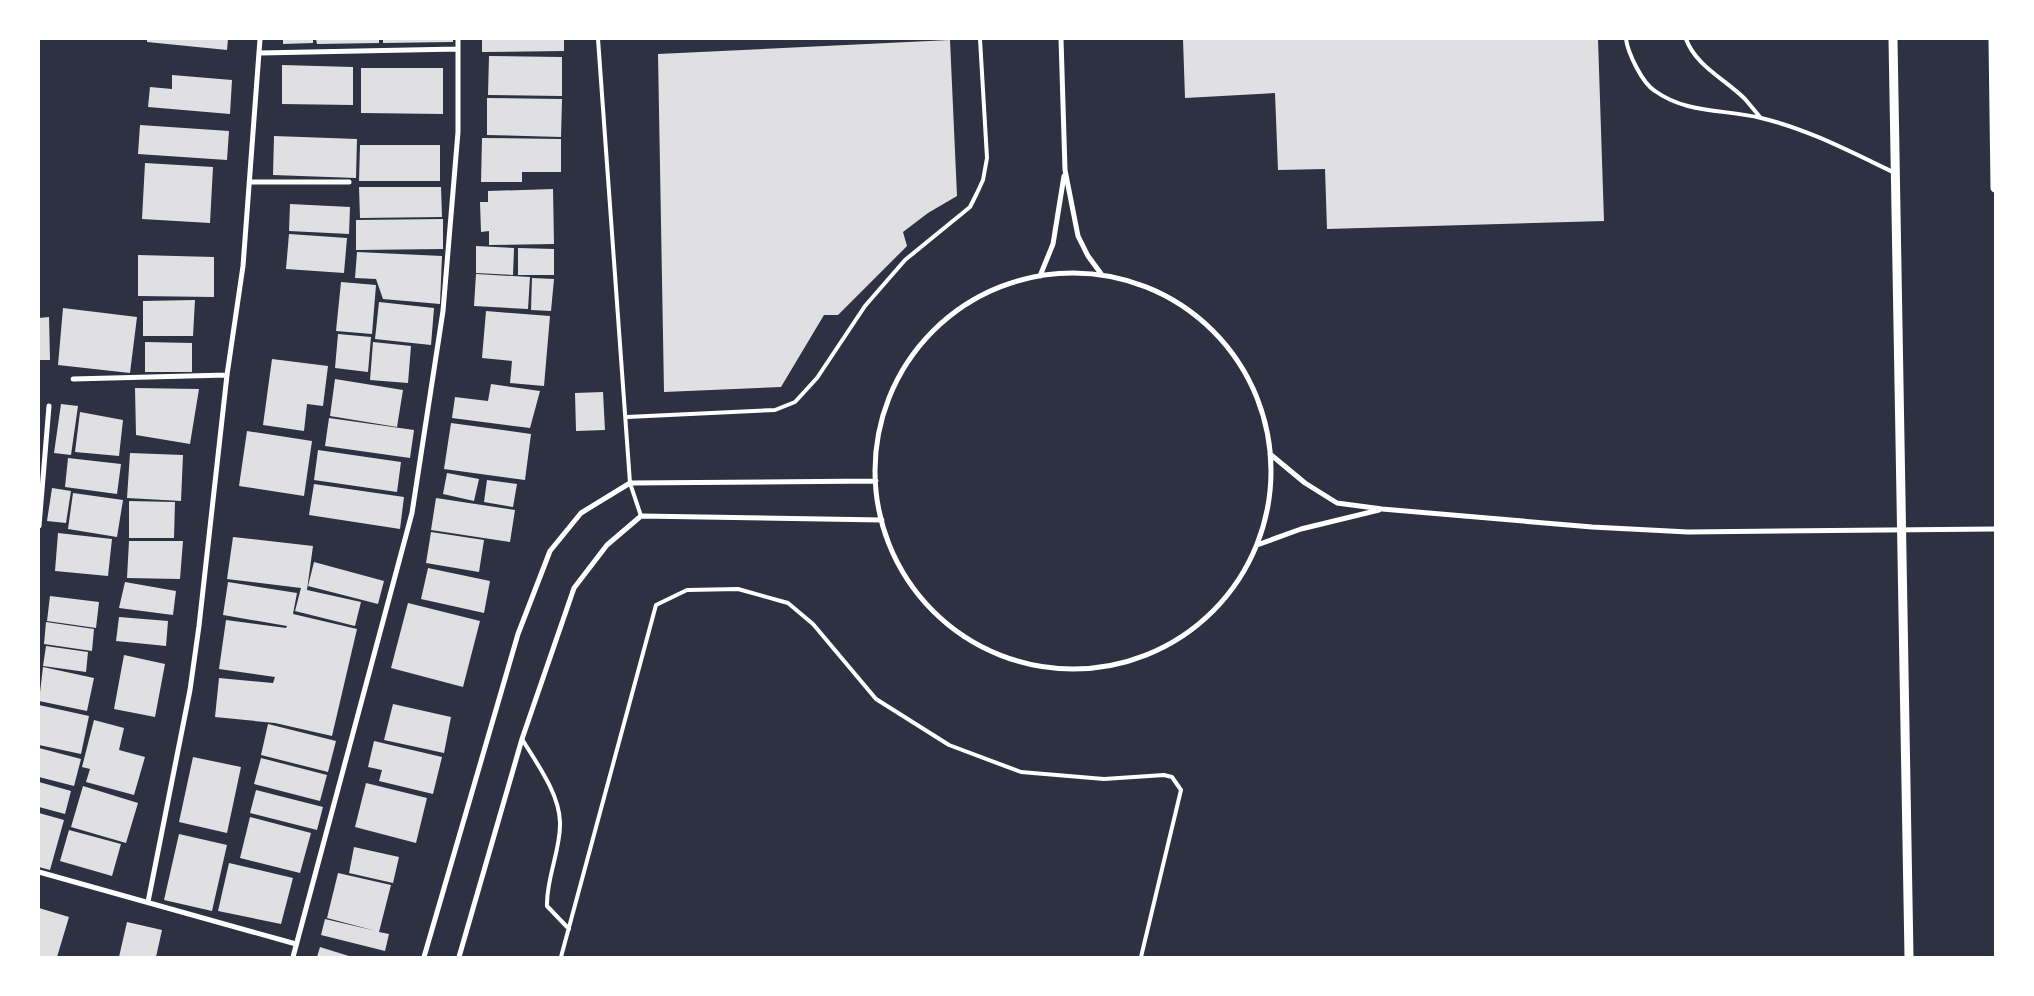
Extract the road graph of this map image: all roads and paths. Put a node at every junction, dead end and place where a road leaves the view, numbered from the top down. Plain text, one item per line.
1 (260, 39) edge
2 (458, 39) edge
3 (598, 39) edge
4 (980, 39) edge
5 (1061, 39) edge
6 (1626, 39) edge
7 (1686, 39) edge
8 (1893, 39) edge
9 (1993, 39) edge
10 (458, 49) junction
11 (260, 52) junction
12 (1760, 117) junction
13 (1065, 170) junction
14 (1894, 173) junction
15 (250, 182) junction
16 (348, 182) dead end
17 (1995, 188) edge
18 (1040, 276) junction
19 (1102, 276) junction
20 (228, 375) junction
21 (73, 379) dead end
22 (49, 406) dead end
23 (627, 417) junction
24 (1270, 454) junction
25 (876, 482) junction
26 (630, 483) junction
27 (1382, 509) junction
28 (641, 516) junction
29 (882, 520) junction
30 (39, 526) edge
31 (1902, 529) junction
32 (1995, 529) edge
33 (1257, 545) junction
34 (522, 739) junction
35 (39, 872) edge
36 (148, 902) junction
37 (568, 929) junction
38 (296, 944) junction
39 (293, 957) edge
40 (424, 957) edge
41 (459, 957) edge
42 (561, 957) edge
43 (1141, 957) edge
44 (1909, 957) edge

1 - 11 street
2 - 10 street
3 - 23 lane
4 - 23 lane
5 - 13 street
6 - 12 lane
7 - 12 lane
8 - 14 street
9 - 17 street
10 - 11 street
10 - 38 street
11 - 15 street
12 - 14 lane
13 - 18 street
13 - 19 street
14 - 31 street
15 - 16 street
15 - 20 street
18 - 19 street
18 - 25 street
19 - 24 street
20 - 21 street
20 - 36 street
22 - 30 street
23 - 26 lane
24 - 27 street
24 - 33 street
25 - 26 street
25 - 29 street
26 - 28 lane
26 - 40 street
27 - 31 street
27 - 33 street
28 - 29 street
28 - 34 street
29 - 33 street
31 - 32 street
31 - 44 street
34 - 37 lane
34 - 41 street
35 - 36 street
36 - 38 street
37 - 42 lane
37 - 43 lane
38 - 39 street

